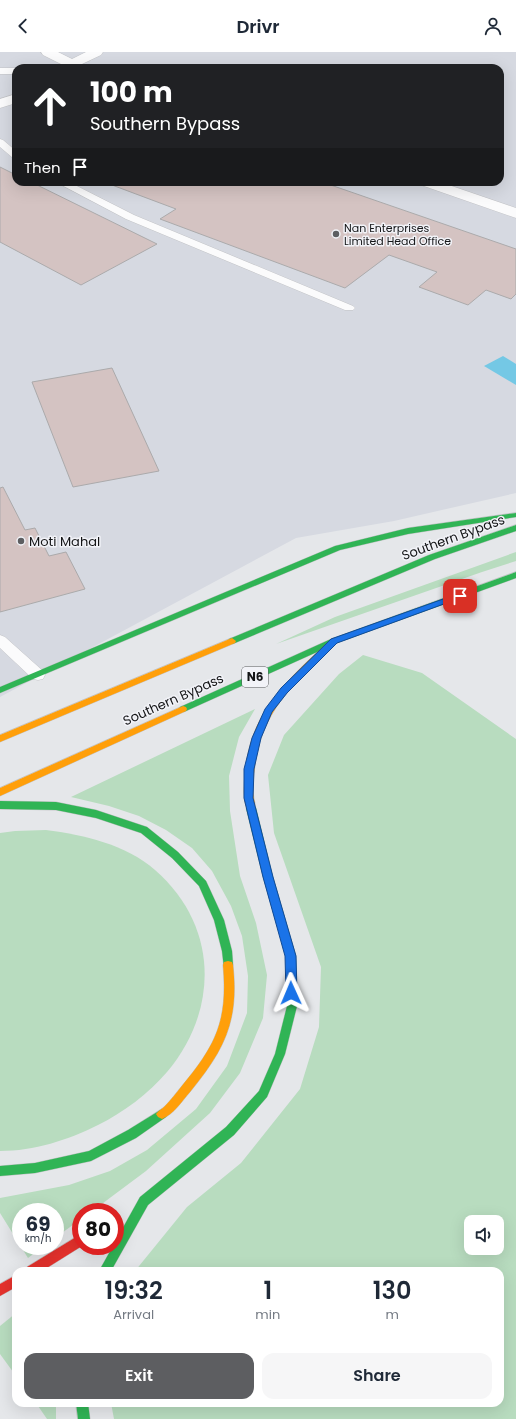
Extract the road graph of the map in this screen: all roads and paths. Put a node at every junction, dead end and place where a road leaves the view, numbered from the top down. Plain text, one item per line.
1 (48, 52) edge
2 (96, 52) edge
3 (72, 64) edge
4 (79, 64) edge
5 (0, 71) edge
6 (12, 71) edge
7 (12, 100) edge
8 (0, 104) edge
9 (0, 142) edge
10 (12, 152) edge
11 (69, 186) edge
12 (438, 186) edge
13 (516, 213) edge
14 (349, 308) dead end
15 (516, 515) edge
16 (516, 528) edge
17 (516, 575) edge
18 (0, 640) edge
19 (334, 641) junction
20 (38, 675) junction
21 (0, 690) edge
22 (0, 739) edge
23 (0, 792) edge
24 (0, 805) edge
25 (0, 1171) edge
26 (144, 1201) junction
27 (127, 1212) dead end
28 (72, 1246) edge
29 (38, 1267) edge
30 (107, 1267) edge
31 (12, 1283) edge
32 (0, 1290) edge
33 (82, 1407) edge
34 (84, 1419) edge

1 - 3 street
2 - 4 street
5 - 6 lane
7 - 8 street
9 - 10 lane
11 - 14 lane
12 - 13 street
15 - 20 highway
16 - 22 highway, Southern Bypass
17 - 19 highway, Southern Bypass / N6
18 - 20 lane
19 - 23 highway, Southern Bypass / N6
19 - 26 highway
20 - 21 highway
24 - 25 highway
26 - 27 highway
26 - 30 highway
28 - 29 highway
31 - 32 highway
33 - 34 highway

